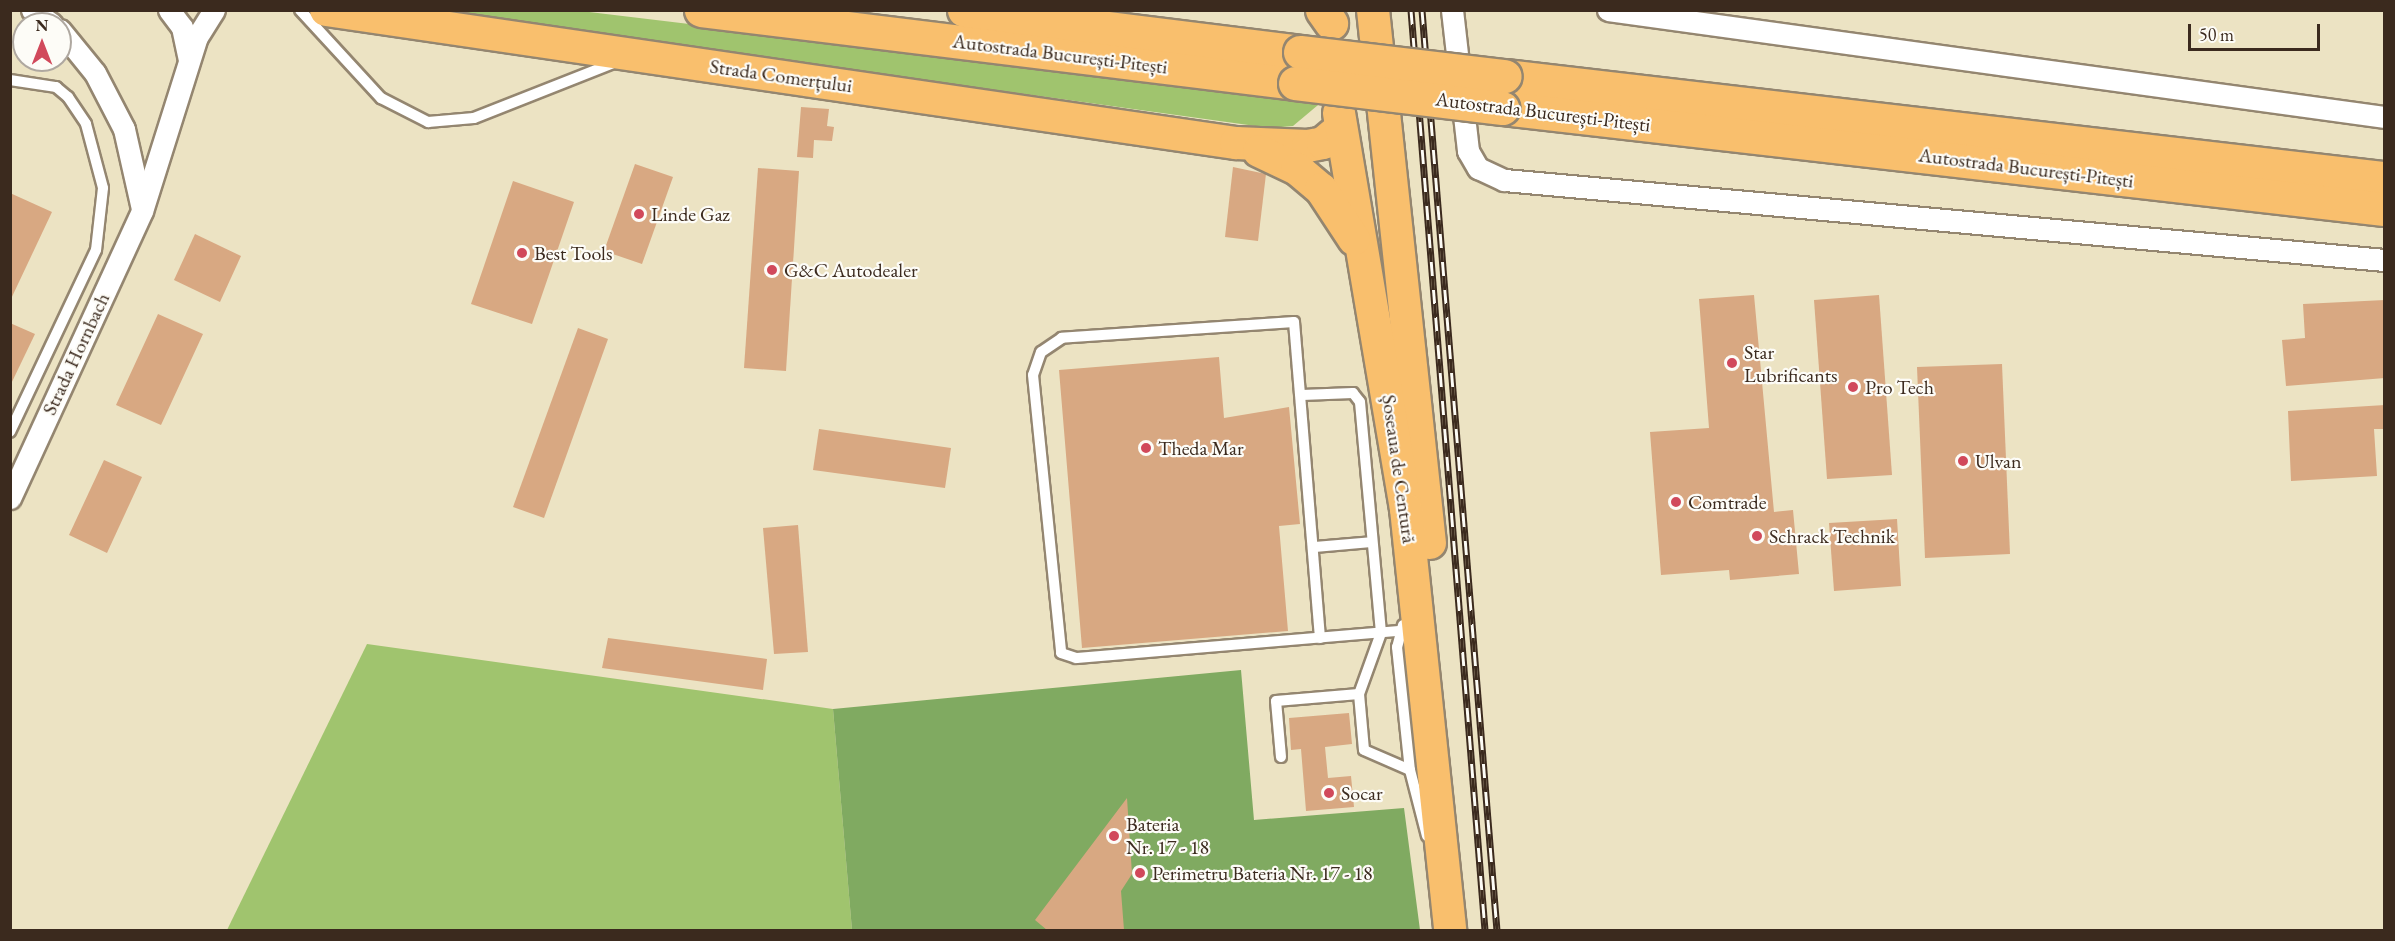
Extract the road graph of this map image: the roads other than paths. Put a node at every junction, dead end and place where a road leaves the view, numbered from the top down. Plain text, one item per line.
1 (169, 10) edge
2 (214, 10) edge
3 (300, 10) edge
4 (326, 10) edge
5 (702, 10) edge
6 (964, 10) edge
7 (1373, 10) edge
8 (1452, 10) edge
9 (1608, 10) edge
10 (1002, 13) edge
11 (1328, 15) edge
12 (72, 45) edge
13 (638, 55) junction
14 (189, 59) junction
15 (1298, 67) junction
16 (10, 80) edge
17 (1504, 92) junction
18 (2385, 117) edge
19 (1341, 128) junction
20 (1236, 143) junction
21 (2385, 178) edge
22 (2385, 209) edge
23 (142, 211) junction
24 (1360, 250) junction
25 (2385, 260) edge
26 (1302, 395) junction
27 (10, 432) edge
28 (10, 498) edge
29 (1372, 542) junction
30 (1314, 547) junction
31 (1408, 620) junction
32 (1381, 633) junction
33 (1320, 638) junction
34 (1359, 694) junction
35 (1281, 756) dead end
36 (1410, 770) junction
37 (1444, 873) junction
38 (1449, 930) edge
39 (1465, 930) edge

1 - 14 street, Strada Hornbach
2 - 14 street, Strada Hornbach
3 - 13 lane
4 - 13 main road, Strada Comerțului
5 - 15 highway, Autostrada București-Pitești
6 - 10 highway, Autostrada București-Pitești
7 - 39 main road, Șoseaua de Centură
8 - 25 street
9 - 18 street
10 - 15 highway, Autostrada București-Pitești
11 - 19 main road, Șoseaua de Centură
12 - 23 street
13 - 20 main road, Strada Comerțului
14 - 23 street, Strada Hornbach
15 - 17 highway, Autostrada București-Pitești, bridge
16 - 27 lane
17 - 21 highway, Autostrada București-Pitești
17 - 22 highway, Autostrada București-Pitești
19 - 20 main road
19 - 24 main road, Șoseaua de Centură
20 - 24 main road
23 - 28 street, Strada Hornbach
24 - 31 main road, Șoseaua de Centură
26 - 29 lane
26 - 30 lane
26 - 33 lane
29 - 30 lane
29 - 32 lane
30 - 33 lane
31 - 32 lane
31 - 36 lane
31 - 37 main road, Șoseaua de Centură
32 - 33 lane
32 - 34 lane
34 - 35 lane
34 - 36 lane
36 - 37 lane
37 - 38 main road, Șoseaua de Centură

